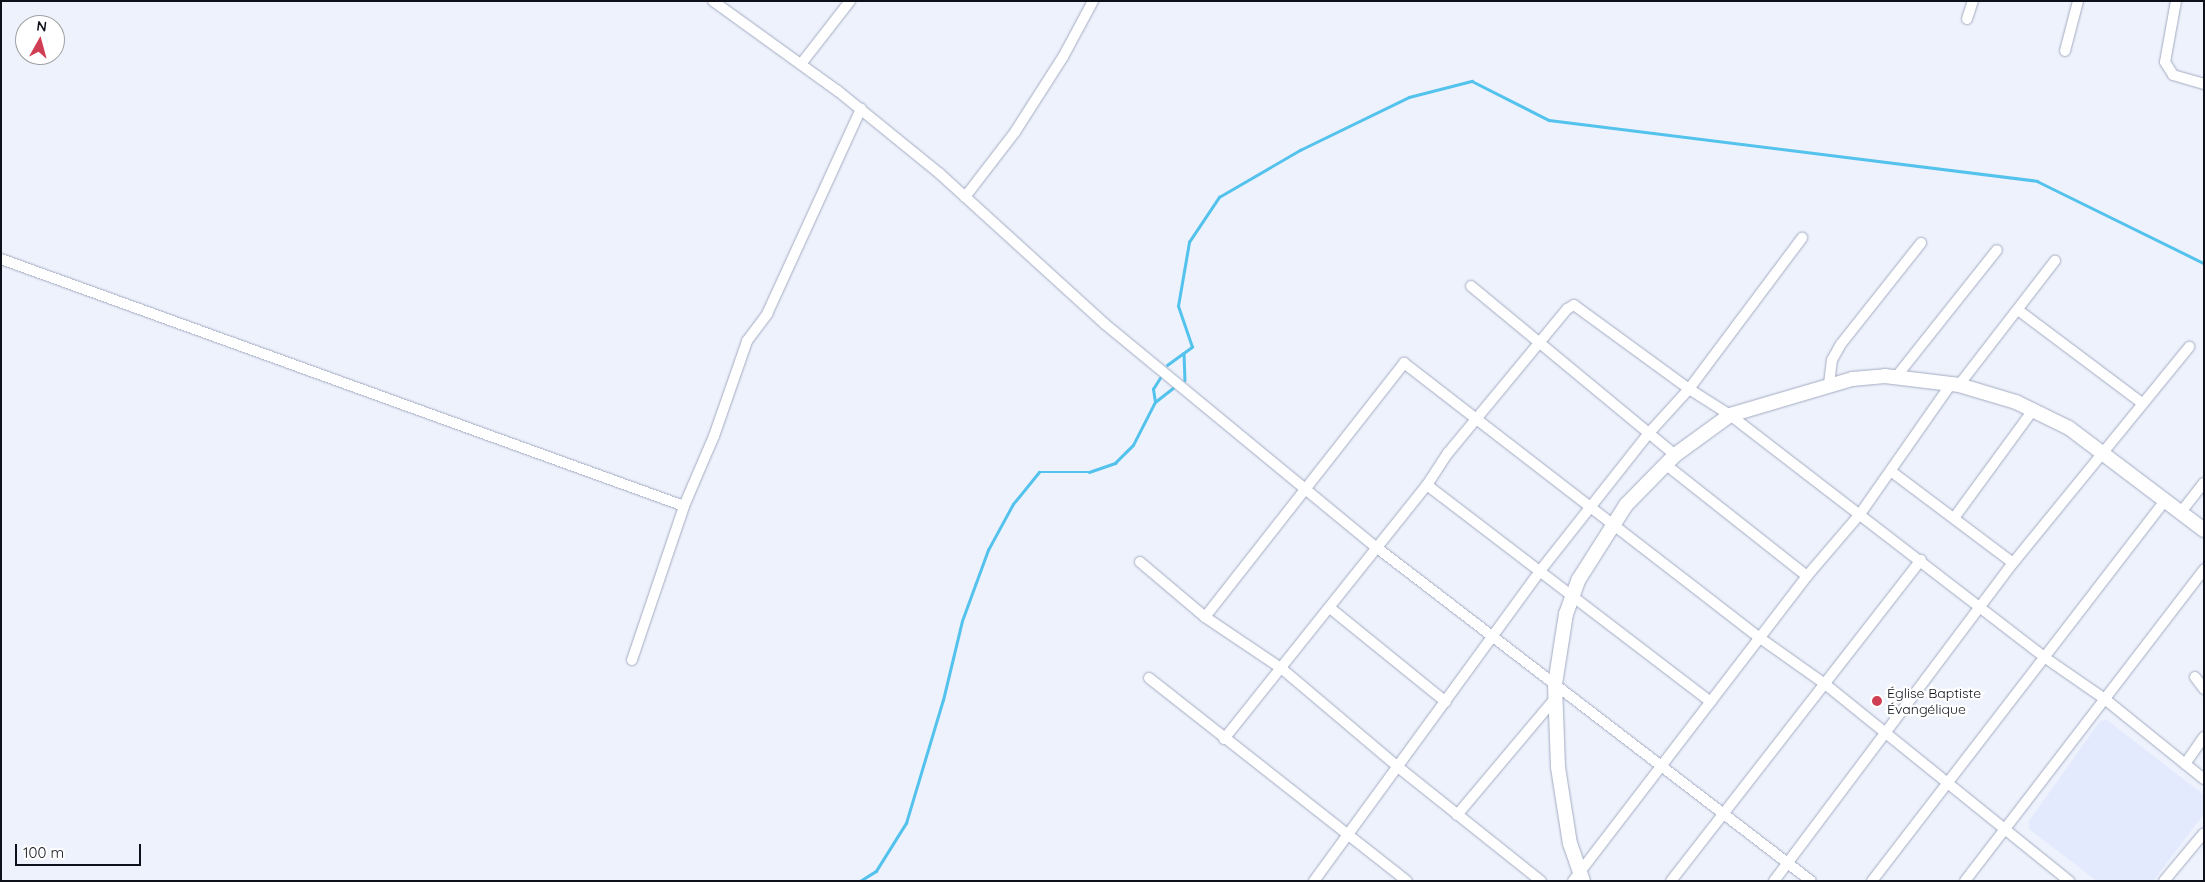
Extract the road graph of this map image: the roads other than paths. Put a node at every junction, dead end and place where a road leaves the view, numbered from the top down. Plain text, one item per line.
1 (713, 1) edge
2 (850, 1) edge
3 (1092, 1) edge
4 (1972, 1) edge
5 (2078, 1) edge
6 (2176, 1) edge
7 (1967, 19) dead end
8 (2065, 51) dead end
9 (801, 64) junction
10 (2204, 84) edge
11 (862, 109) junction
12 (965, 196) junction
13 (1802, 238) dead end
14 (1921, 243) dead end
15 (1997, 250) dead end
16 (1, 259) edge
17 (2055, 261) dead end
18 (1471, 286) dead end
19 (2018, 310) junction
20 (1540, 344) junction
21 (2188, 347) dead end
22 (1896, 377) junction
23 (1829, 384) junction
24 (1955, 384) junction
25 (1689, 389) junction
26 (2142, 403) junction
27 (2033, 410) junction
28 (1730, 415) junction
29 (1476, 419) junction
30 (1649, 433) junction
31 (2102, 452) junction
32 (1670, 460) junction
33 (1892, 472) junction
34 (2204, 483) edge
35 (1427, 484) junction
36 (1306, 490) junction
37 (2165, 501) junction
38 (684, 506) junction
39 (1589, 507) junction
40 (2181, 512) junction
41 (1860, 514) junction
42 (1954, 518) junction
43 (1614, 524) junction
44 (2204, 530) edge
45 (1376, 546) junction
46 (1921, 560) junction
47 (1140, 562) dead end
48 (2013, 563) junction
49 (2204, 569) edge
50 (1540, 572) junction
51 (1807, 576) junction
52 (1572, 597) junction
53 (1980, 607) junction
54 (1330, 608) junction
55 (1206, 617) junction
56 (1494, 637) junction
57 (1760, 638) junction
58 (2044, 657) junction
59 (632, 660) dead end
60 (1281, 668) junction
61 (2195, 677) dead end
62 (1149, 678) dead end
63 (1555, 684) junction
64 (1825, 684) junction
65 (2204, 689) edge
66 (1554, 700) junction
67 (2106, 700) junction
68 (1446, 702) junction
69 (1710, 702) junction
70 (1888, 734) junction
71 (2204, 737) edge
72 (1224, 739) junction
73 (2185, 764) junction
74 (1662, 766) junction
75 (1398, 767) junction
76 (2204, 779) edge
77 (1949, 781) junction
78 (1725, 814) junction
79 (1457, 815) junction
80 (2003, 828) junction
81 (2204, 833) edge
82 (1349, 835) junction
83 (1789, 863) junction
84 (1578, 878) edge
85 (1314, 881) edge
86 (1407, 881) edge
87 (1541, 881) edge
88 (1671, 881) edge
89 (1774, 881) edge
90 (1810, 881) edge
91 (1872, 881) edge
92 (1965, 881) edge
93 (2069, 881) edge
94 (2164, 881) edge

1 - 9 street
2 - 9 street
3 - 12 street
4 - 7 street
5 - 8 street
6 - 10 street
9 - 11 street
11 - 12 street
11 - 38 street
12 - 36 street
13 - 25 street
14 - 23 street
15 - 22 street
16 - 38 street
17 - 19 street
18 - 20 street
19 - 24 street
19 - 26 street
20 - 25 street
20 - 29 street
20 - 30 street
21 - 26 street
22 - 23 street
22 - 24 street
23 - 28 street
24 - 27 street
24 - 33 street
25 - 28 street
25 - 30 street
26 - 31 street
27 - 31 street
27 - 42 street
28 - 32 street
28 - 41 street
29 - 35 street
29 - 36 street
29 - 39 street
30 - 32 street
30 - 39 street
31 - 37 street
31 - 48 street
32 - 43 street
32 - 51 street
33 - 41 street
33 - 42 street
34 - 40 street
35 - 45 street
35 - 50 street
36 - 45 street
36 - 55 street
37 - 40 street
37 - 58 street
38 - 59 street
39 - 43 street
39 - 50 street
40 - 44 street
41 - 46 street
41 - 51 street
42 - 48 street
43 - 52 street
43 - 57 street
45 - 54 street
45 - 56 street
46 - 53 street
46 - 64 street
47 - 55 street
48 - 53 street
49 - 67 street
50 - 52 street
50 - 56 street
51 - 57 street
52 - 63 street
52 - 69 street
53 - 58 street
53 - 70 street
54 - 60 street
54 - 68 street
55 - 60 street
56 - 63 street
56 - 68 street
57 - 64 street
57 - 69 street
58 - 67 street
58 - 77 street
60 - 72 street
60 - 75 street
61 - 65 street
62 - 72 street
63 - 66 street
63 - 74 street
64 - 70 street
64 - 78 street
66 - 79 street
66 - 84 street
67 - 73 street
67 - 80 street
68 - 75 street
69 - 74 street
70 - 77 street
70 - 83 street
71 - 73 street
72 - 82 street
73 - 76 street
74 - 78 street
74 - 84 street
75 - 79 street
75 - 82 street
77 - 80 street
77 - 91 street
78 - 83 street
78 - 88 street
79 - 87 street
80 - 92 street
80 - 93 street
81 - 94 street
82 - 85 street
82 - 86 street
83 - 89 street
83 - 90 street

